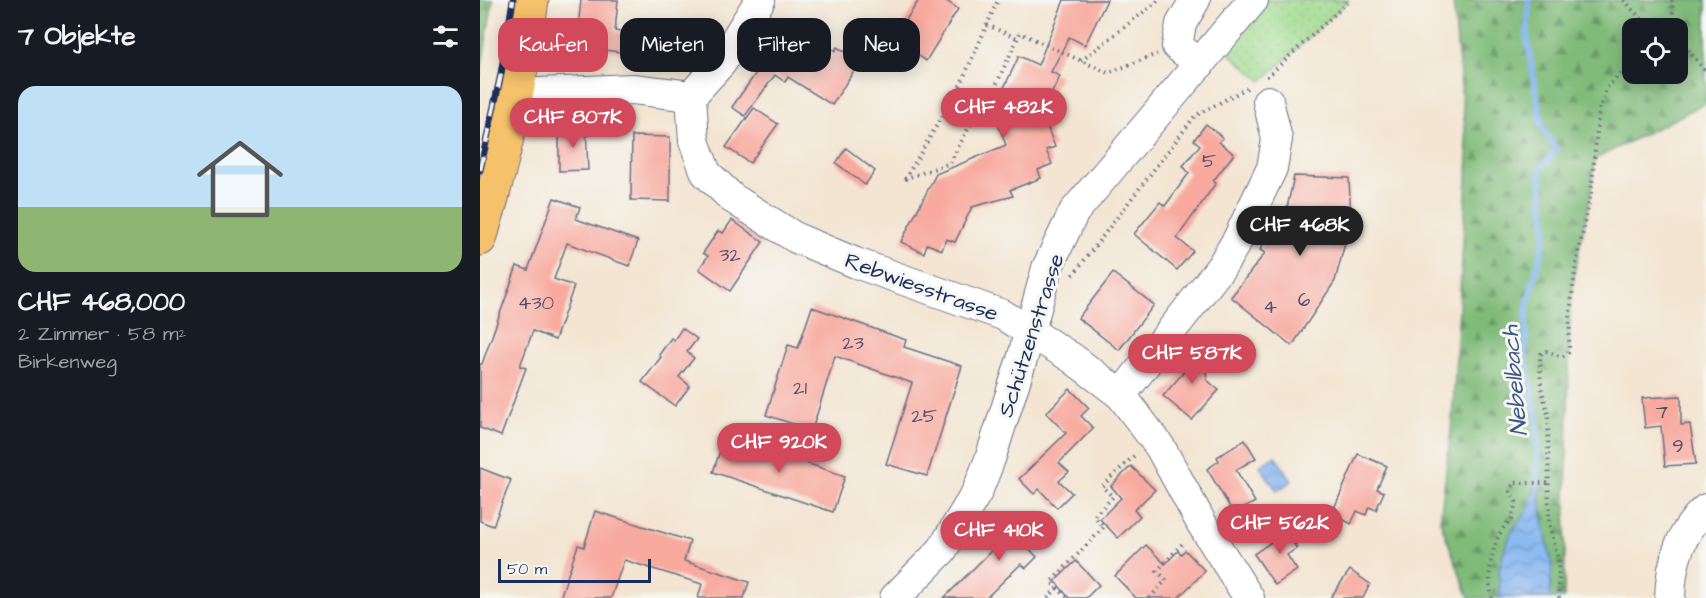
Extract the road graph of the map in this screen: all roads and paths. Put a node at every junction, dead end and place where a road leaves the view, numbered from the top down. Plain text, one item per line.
1 (532, 0) edge
2 (760, 0) edge
3 (998, 0) edge
4 (1159, 0) edge
5 (1195, 0) edge
6 (1253, 0) edge
7 (1350, 0) edge
8 (1624, 0) edge
9 (1672, 0) edge
10 (1641, 18) edge
11 (1673, 18) edge
12 (987, 25) junction
13 (1017, 38) junction
14 (1688, 50) edge
15 (1188, 55) junction
16 (1081, 61) junction
17 (1622, 72) edge
18 (1706, 72) edge
19 (1261, 89) junction
20 (516, 94) junction
21 (691, 96) junction
22 (480, 239) edge
23 (1071, 278) dead end
24 (1029, 333) junction
25 (1121, 395) junction
26 (1152, 438) junction
27 (1547, 483) junction
28 (1706, 509) edge
29 (1202, 524) junction
30 (1058, 588) junction
31 (895, 598) edge
32 (1048, 598) edge
33 (1068, 598) edge
34 (1150, 598) edge
35 (1249, 598) edge
36 (1492, 598) edge
37 (1559, 598) edge
38 (1670, 598) edge

1 - 20 main road
2 - 21 street
3 - 12 path
4 - 16 path
5 - 15 street
6 - 15 street, Schützenstrasse
7 - 19 path
8 - 10 path
9 - 11 path
12 - 13 path
12 - 13 path
13 - 16 path
14 - 18 path
15 - 16 path
15 - 24 street, Schützenstrasse
17 - 27 path
19 - 23 path
19 - 25 street
20 - 21 street
20 - 22 main road
21 - 24 street, Rebwiesstrasse
24 - 25 street, Rebwiesstrasse
24 - 31 street, Schützenstrasse
25 - 26 street, Rebwiesstrasse
26 - 29 street, Rebwiesstrasse
26 - 30 path
27 - 36 path
27 - 37 path
28 - 38 street
29 - 34 path
29 - 35 street, Rebwiesstrasse
30 - 32 path
30 - 33 path

